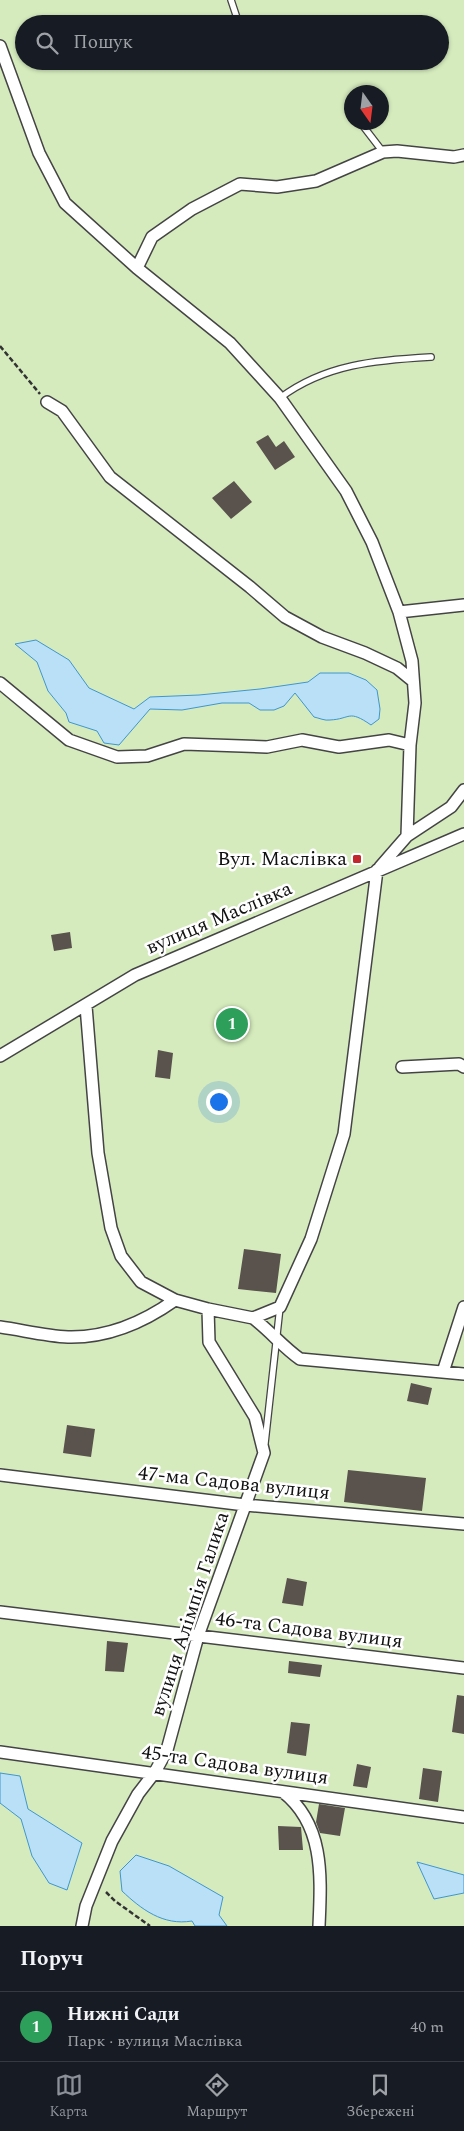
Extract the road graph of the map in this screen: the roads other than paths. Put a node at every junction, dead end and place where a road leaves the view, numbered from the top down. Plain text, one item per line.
1 (231, 0) edge
2 (236, 15) edge
3 (0, 46) edge
4 (366, 130) edge
5 (383, 152) junction
6 (464, 155) edge
7 (137, 268) junction
8 (431, 357) dead end
9 (280, 398) junction
10 (47, 402) road end
11 (464, 605) edge
12 (399, 612) junction
13 (413, 681) junction
14 (0, 683) edge
15 (410, 745) junction
16 (464, 790) edge
17 (464, 834) edge
18 (407, 836) junction
19 (377, 870) junction
20 (86, 1006) junction
21 (0, 1056) edge
22 (402, 1067) dead end
23 (464, 1067) edge
24 (175, 1300) junction
25 (464, 1306) edge
26 (280, 1307) junction
27 (208, 1309) junction
28 (253, 1318) junction
29 (0, 1327) edge
30 (278, 1340) junction
31 (443, 1372) junction
32 (464, 1374) edge
33 (264, 1453) junction
34 (0, 1475) edge
35 (244, 1505) junction
36 (464, 1524) edge
37 (0, 1612) edge
38 (198, 1636) junction
39 (464, 1668) edge
40 (0, 1752) edge
41 (155, 1772) junction
42 (282, 1791) junction
43 (464, 1817) edge
44 (82, 1926) edge
45 (319, 1926) edge

1 - 2 lane
3 - 7 street
4 - 5 lane
5 - 6 street
5 - 7 street
7 - 9 street
8 - 9 lane
9 - 12 street
10 - 13 street
11 - 12 street
12 - 13 street
13 - 15 street
14 - 15 street
15 - 18 street
16 - 18 street
17 - 19 street, вулиця Маслівка
18 - 19 street
19 - 20 street, вулиця Маслівка
19 - 26 street
20 - 21 street, вулиця Маслівка
20 - 24 street
22 - 23 street
24 - 27 street
24 - 29 street
25 - 31 street
26 - 28 street
26 - 30 lane
27 - 28 street
27 - 33 street
28 - 30 street
30 - 31 street
30 - 33 lane
31 - 32 street
33 - 35 street, вулиця Алімпія Галика
34 - 35 street, 47-ма Садова вулиця
35 - 36 street, 47-ма Садова вулиця
35 - 38 street, вулиця Алімпія Галика
37 - 38 street, 46-та Садова вулиця
38 - 39 street, 46-та Садова вулиця
38 - 41 street, вулиця Алімпія Галика
40 - 41 street, 45-та Садова вулиця
41 - 42 street, 45-та Садова вулиця
41 - 44 street, вулиця Алімпія Галика
42 - 43 street, 45-та Садова вулиця
42 - 45 street

